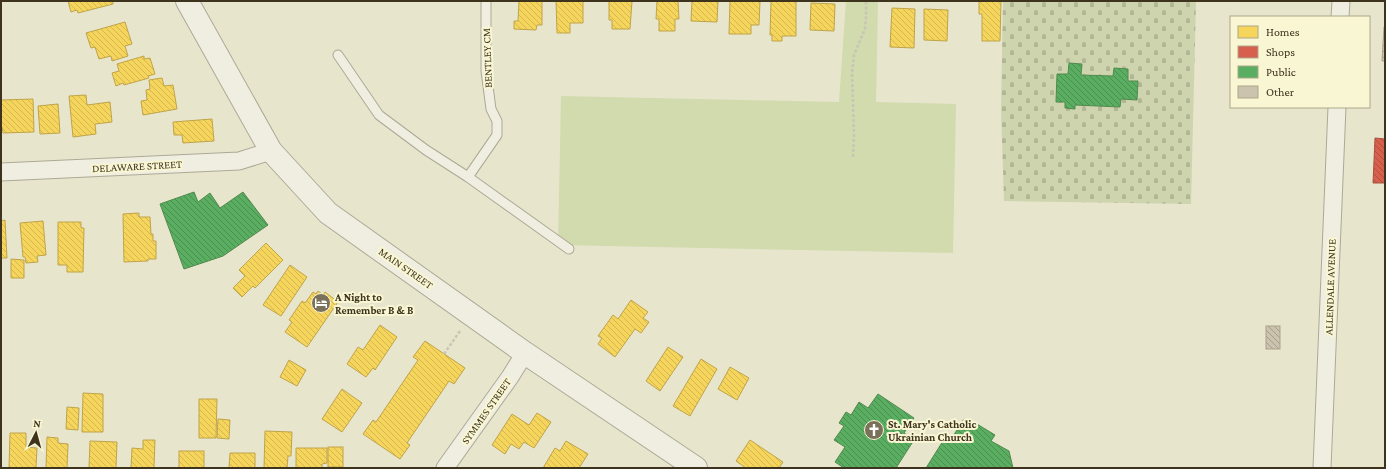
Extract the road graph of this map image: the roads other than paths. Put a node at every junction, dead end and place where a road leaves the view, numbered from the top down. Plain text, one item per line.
1 (187, 1) edge
2 (486, 1) edge
3 (1341, 1) edge
4 (1340, 16) edge
5 (338, 55) dead end
6 (1337, 108) edge
7 (271, 151) junction
8 (1, 172) edge
9 (468, 177) junction
10 (569, 249) dead end
11 (525, 352) junction
12 (445, 468) edge
13 (696, 468) edge
14 (1322, 468) edge

1 - 7 street, MAIN STREET
2 - 9 lane, BENTLEY CM
3 - 4 street
5 - 9 lane
6 - 14 street, ALLENDALE AVENUE
7 - 8 street, DELAWARE STREET
7 - 11 street, MAIN STREET
9 - 10 lane
11 - 12 street, SYMMES STREET
11 - 13 street, MAIN STREET

